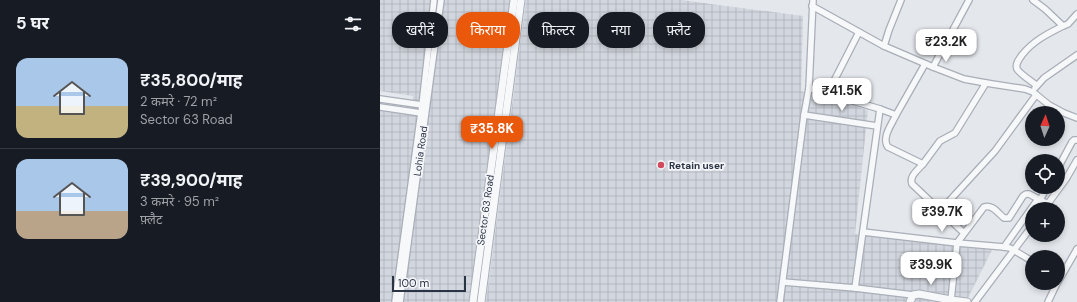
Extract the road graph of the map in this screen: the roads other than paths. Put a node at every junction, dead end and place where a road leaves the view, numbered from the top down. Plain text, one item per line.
1 (434, 0) edge
2 (441, 0) edge
3 (514, 0) edge
4 (521, 0) edge
5 (901, 0) edge
6 (969, 0) edge
7 (1033, 0) edge
8 (813, 3) edge
9 (1077, 14) edge
10 (1063, 26) junction
11 (859, 32) junction
12 (884, 46) junction
13 (1077, 55) edge
14 (925, 64) junction
15 (933, 67) junction
16 (986, 83) junction
17 (1036, 86) junction
18 (809, 88) junction
19 (817, 91) junction
20 (1034, 93) junction
21 (380, 99) edge
22 (422, 105) junction
23 (380, 107) edge
24 (880, 109) junction
25 (421, 113) junction
26 (804, 115) junction
27 (896, 115) junction
28 (1077, 118) edge
29 (877, 126) junction
30 (1077, 140) edge
31 (1065, 155) edge
32 (1077, 160) edge
33 (923, 164) junction
34 (1042, 194) edge
35 (1039, 199) junction
36 (1042, 202) edge
37 (1050, 202) edge
38 (940, 211) junction
39 (863, 232) junction
40 (964, 233) junction
41 (1025, 235) edge
42 (957, 243) junction
43 (1004, 247) junction
44 (1077, 249) edge
45 (1014, 250) junction
46 (1025, 257) edge
47 (1065, 268) edge
48 (783, 282) junction
49 (855, 288) junction
50 (1053, 290) edge
51 (912, 299) edge
52 (951, 300) junction
53 (395, 302) edge
54 (400, 302) edge
55 (473, 302) edge
56 (481, 302) edge
57 (780, 302) edge
58 (967, 302) edge
59 (975, 302) edge
60 (1048, 302) edge

1 - 22 street, Lohia Road
2 - 54 street, Lohia Road
3 - 55 street, Sector 63 Road
4 - 56 street, Sector 63 Road
5 - 12 street
6 - 15 street
7 - 10 street
8 - 11 street
8 - 18 street
9 - 10 street
10 - 17 street
11 - 12 street
11 - 19 street
12 - 14 street
13 - 17 street
14 - 15 street
14 - 27 street
15 - 16 street
16 - 20 street
16 - 33 street
17 - 20 street
18 - 19 street
18 - 26 street
19 - 24 street
20 - 28 street
20 - 38 street
21 - 22 street
22 - 25 street, Lohia Road
23 - 25 street
24 - 27 street
24 - 29 street
25 - 53 street, Lohia Road
26 - 29 street
26 - 48 street
27 - 33 street
29 - 39 street
30 - 31 street
32 - 37 street
33 - 38 street
34 - 35 street
35 - 36 street
35 - 40 street
35 - 43 street
38 - 40 street
39 - 42 street
39 - 49 street
40 - 42 street
41 - 45 street
42 - 43 street
42 - 52 street
43 - 45 street
44 - 47 street
45 - 46 street
45 - 59 street
48 - 49 street
48 - 57 street
49 - 51 street
50 - 60 street
51 - 52 street
52 - 58 street

